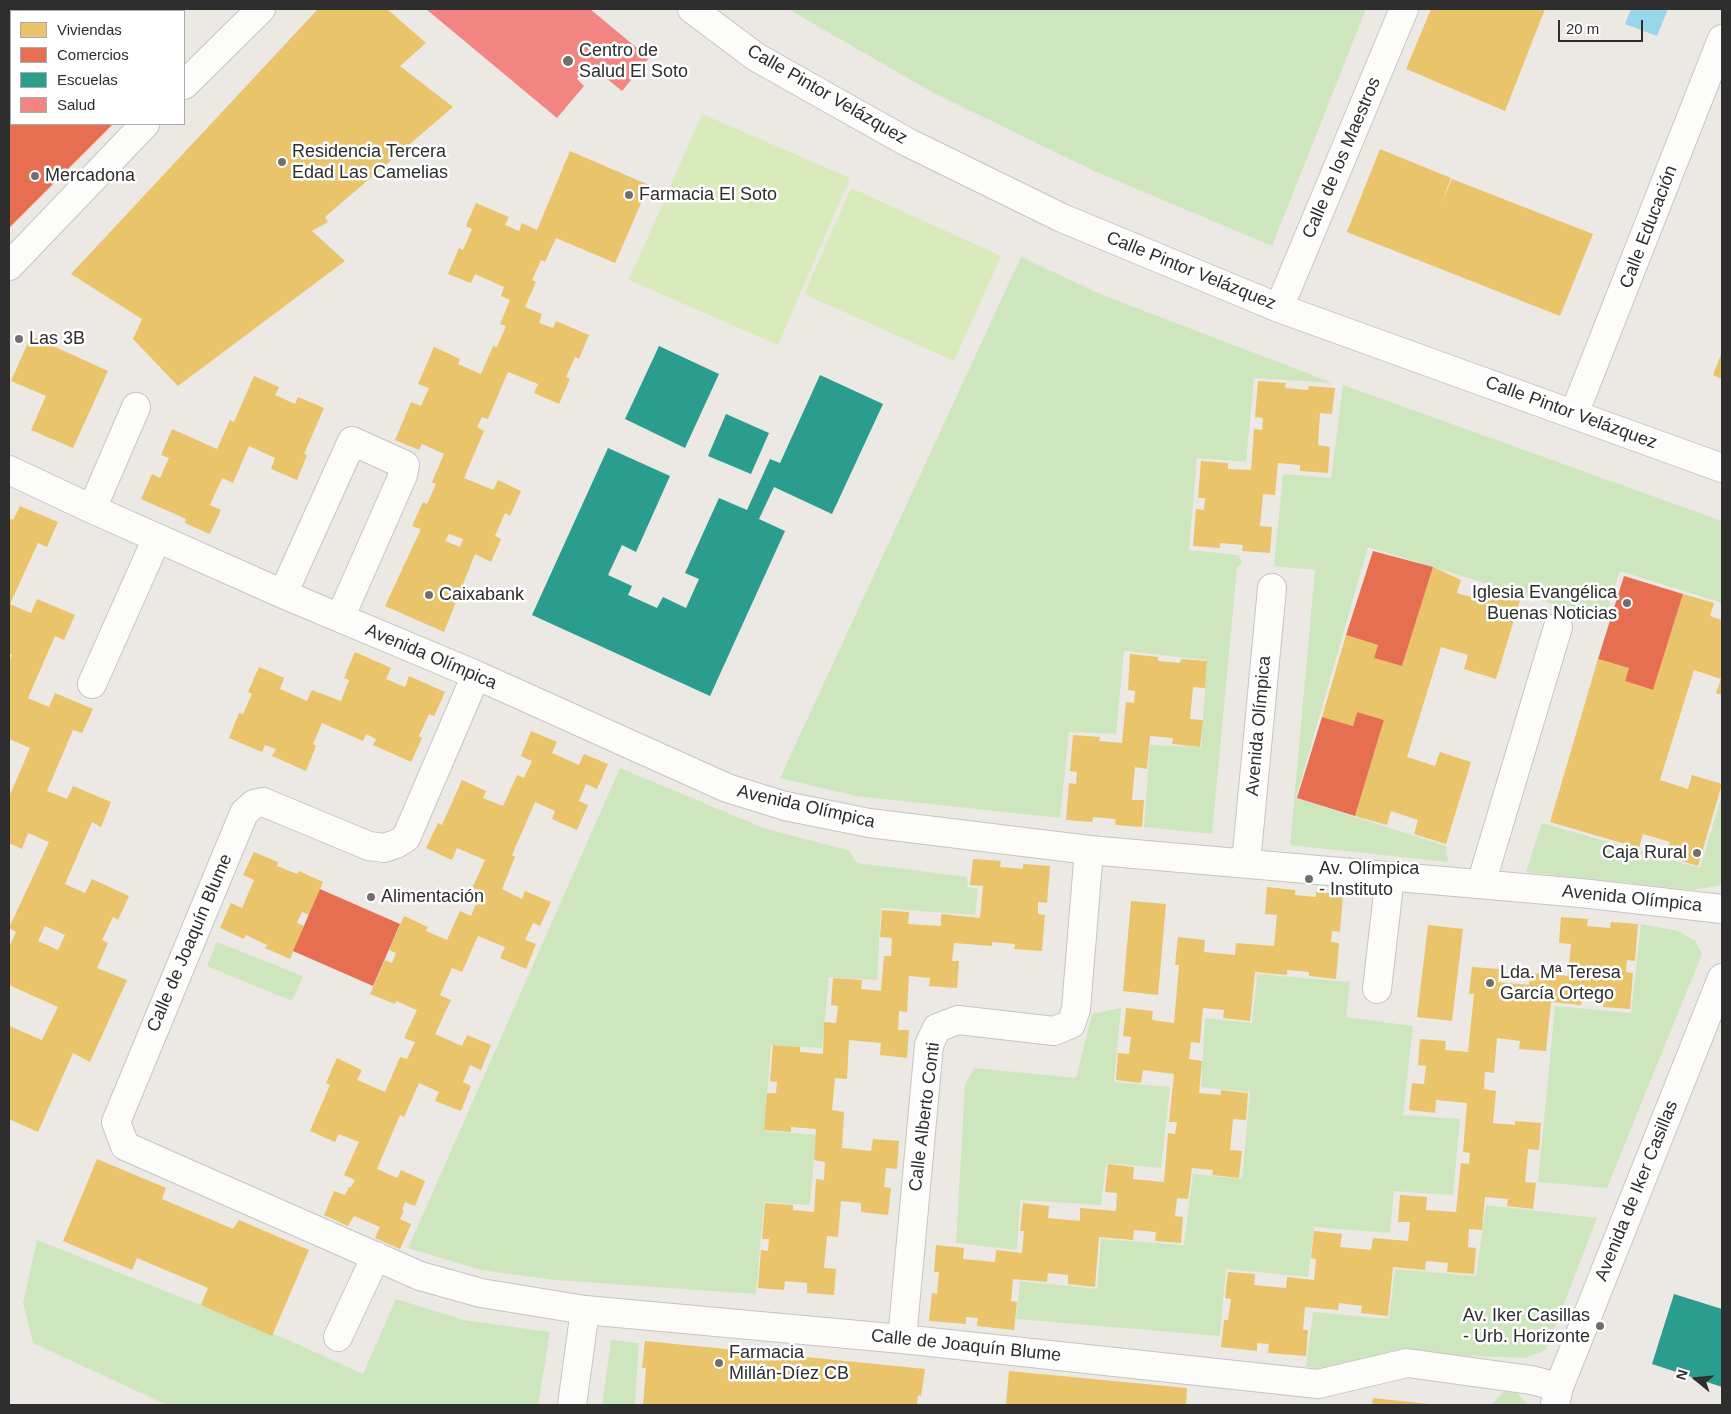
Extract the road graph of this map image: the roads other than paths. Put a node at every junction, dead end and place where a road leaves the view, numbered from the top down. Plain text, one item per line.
1 (261, 9) edge
2 (692, 9) edge
3 (1404, 9) edge
4 (1722, 39) edge
5 (185, 84) edge
6 (144, 125) edge
7 (9, 266) edge
8 (1279, 308) junction
9 (136, 407) dead end
10 (1574, 414) junction
11 (1722, 468) edge
12 (9, 470) edge
13 (92, 509) junction
14 (157, 538) junction
15 (1272, 588) dead end
16 (283, 594) junction
17 (340, 618) junction
18 (1558, 627) dead end
19 (476, 676) junction
20 (92, 684) dead end
21 (1089, 850) junction
22 (1246, 863) junction
23 (1390, 876) junction
24 (1481, 884) junction
25 (1722, 909) edge
26 (1722, 978) edge
27 (1377, 989) dead end
28 (1713, 1025) edge
29 (376, 1256) junction
30 (585, 1310) junction
31 (338, 1336) dead end
32 (902, 1339) junction
33 (1557, 1396) edge
34 (572, 1405) edge

1 - 5 street
2 - 8 street, Calle Pintor Velázquez
3 - 8 street, Calle de los Maestros
4 - 10 street, Calle Educación
6 - 7 street
8 - 10 street, Calle Pintor Velázquez
9 - 13 street
10 - 11 street, Calle Pintor Velázquez
12 - 13 street, Avenida Olímpica
13 - 14 street, Avenida Olímpica
14 - 16 street, Avenida Olímpica
14 - 20 street
15 - 22 street, Avenida Olímpica
16 - 17 street, Avenida Olímpica
16 - 17 street
17 - 19 street, Avenida Olímpica
18 - 24 street
19 - 21 street, Avenida Olímpica
19 - 29 street, Calle de Joaquín Blume
21 - 22 street, Avenida Olímpica
21 - 32 street, Calle Alberto Conti
22 - 23 street, Avenida Olímpica
23 - 24 street, Avenida Olímpica
23 - 27 street
24 - 25 street, Avenida Olímpica
26 - 28 street, Avenida de Iker Casillas
28 - 33 street, Avenida de Iker Casillas
29 - 30 street, Calle de Joaquín Blume
29 - 31 street
30 - 32 street, Calle de Joaquín Blume
30 - 34 street
32 - 33 street, Calle de Joaquín Blume

